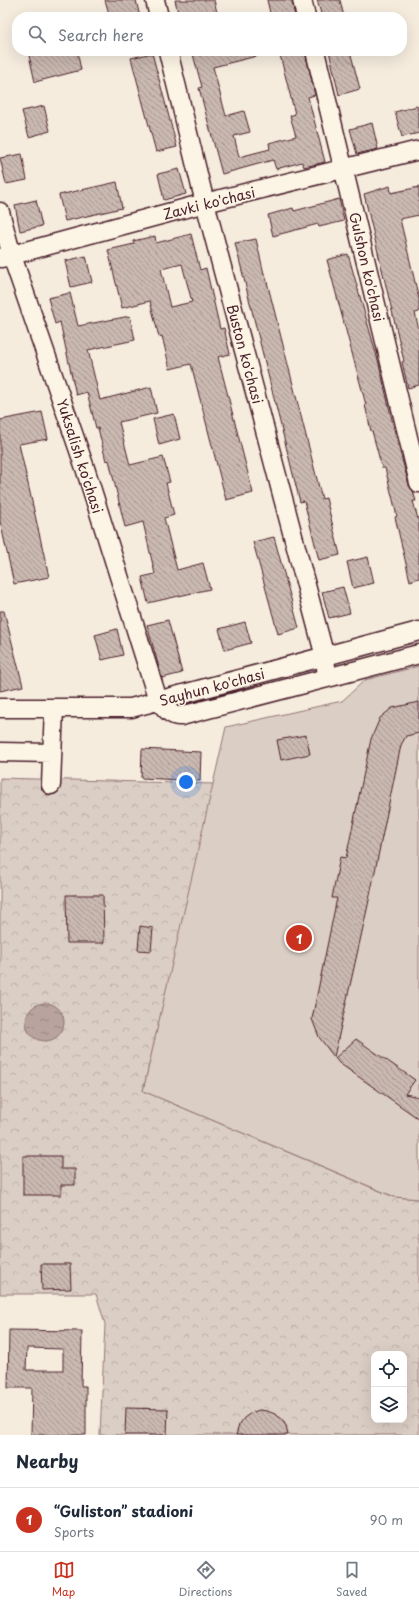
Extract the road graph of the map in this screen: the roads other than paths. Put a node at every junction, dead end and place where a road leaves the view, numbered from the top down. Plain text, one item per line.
1 (155, 0) edge
2 (302, 0) edge
3 (158, 12) edge
4 (305, 12) edge
5 (169, 56) edge
6 (316, 56) edge
7 (419, 150) edge
8 (344, 169) junction
9 (205, 203) junction
10 (0, 212) edge
11 (6, 257) edge
12 (419, 483) edge
13 (419, 631) edge
14 (419, 654) edge
15 (325, 657) junction
16 (327, 678) junction
17 (158, 700) junction
18 (0, 708) edge
19 (54, 708) junction
20 (0, 752) edge
21 (52, 753) junction
22 (50, 785) dead end

1 - 3 street
2 - 4 street
5 - 9 street, Buston ko'chasi
6 - 8 street, Gulshon ko'chasi
7 - 8 street, Zavki ko'chasi
8 - 9 street, Zavki ko'chasi
8 - 12 street, Gulshon ko'chasi
9 - 11 street, Zavki ko'chasi
9 - 15 street, Buston ko'chasi
10 - 11 street, Yuksalish ko'chasi
11 - 17 street, Yuksalish ko'chasi
13 - 15 street, Sayhun ko'chasi
14 - 16 street
15 - 16 street, Buston ko'chasi
15 - 17 street, Sayhun ko'chasi
16 - 17 street
17 - 19 street, Sayhun ko'chasi
18 - 19 street, Sayhun ko'chasi
19 - 21 street
20 - 21 street
21 - 22 street

